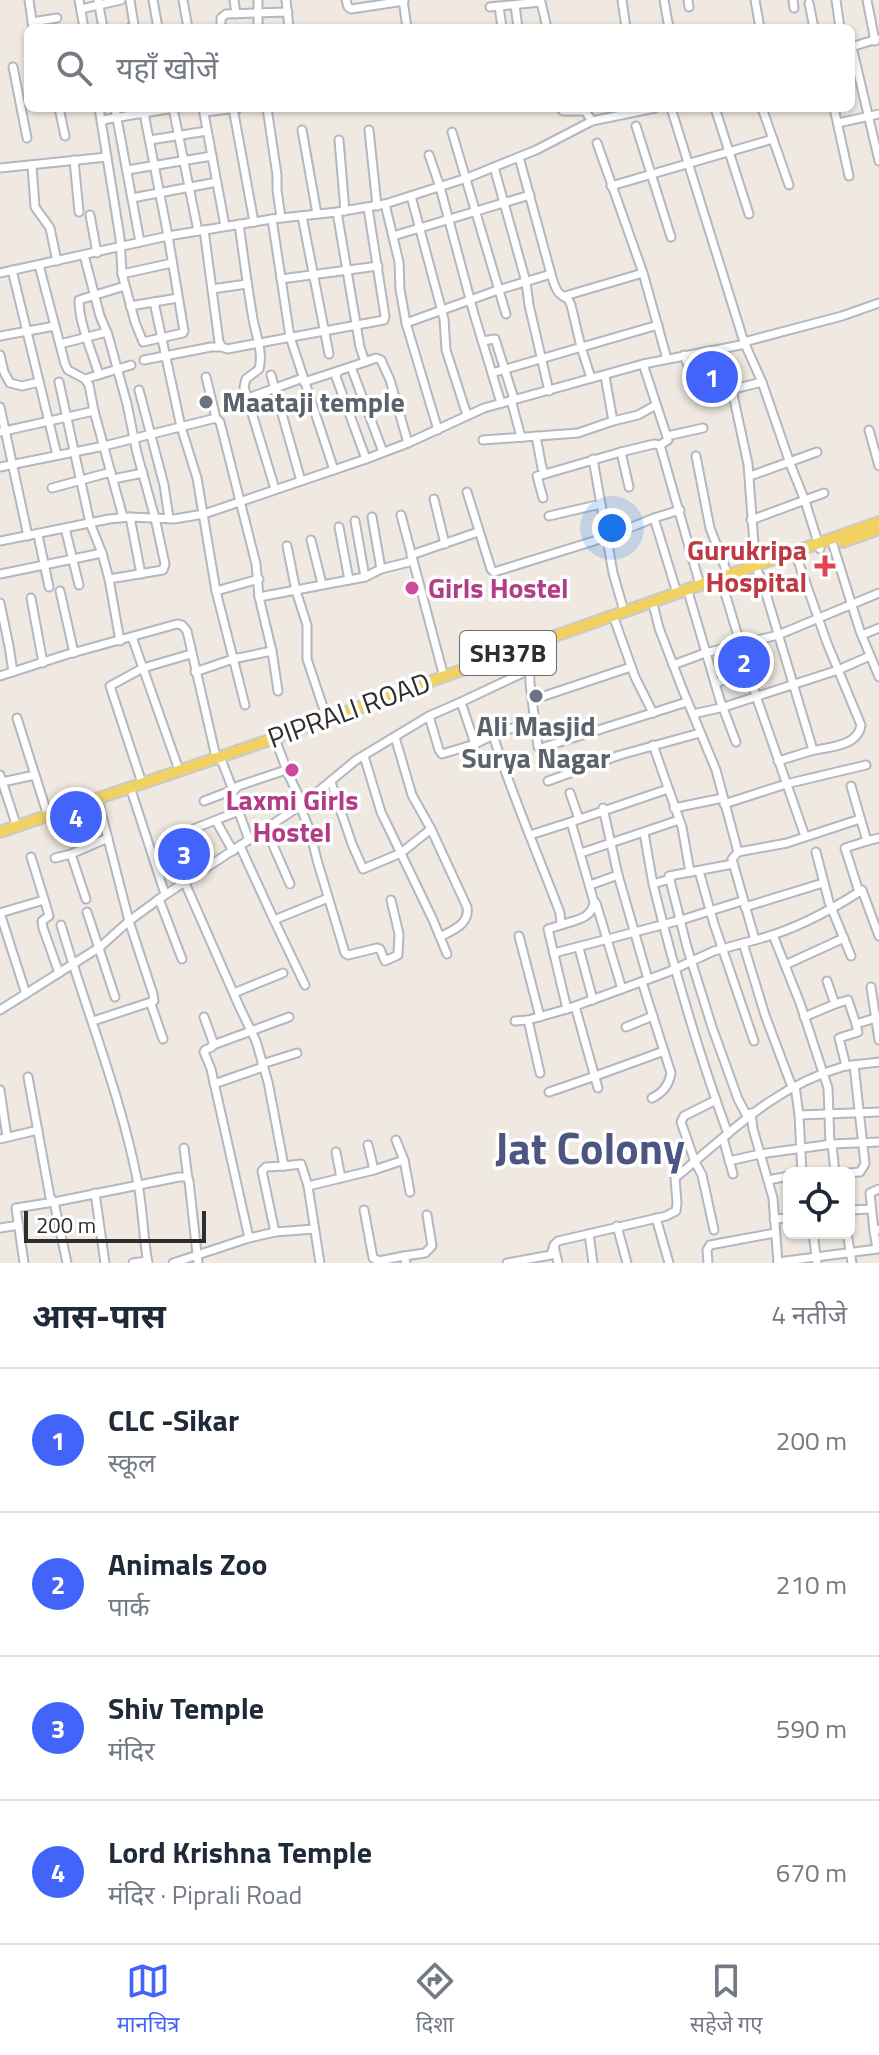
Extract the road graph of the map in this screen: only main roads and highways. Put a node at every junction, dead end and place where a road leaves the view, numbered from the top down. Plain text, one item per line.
1 (879, 522) edge
2 (879, 529) edge
3 (820, 546) junction
4 (760, 568) junction
5 (725, 579) junction
6 (219, 759) junction
7 (0, 835) edge

1 - 3 main road
2 - 3 main road
3 - 4 main road
3 - 4 main road
4 - 5 main road
5 - 6 main road, PIPRALI ROAD / SH37B
5 - 6 main road
6 - 7 main road
6 - 7 main road, PIPRALI ROAD / SH37B

